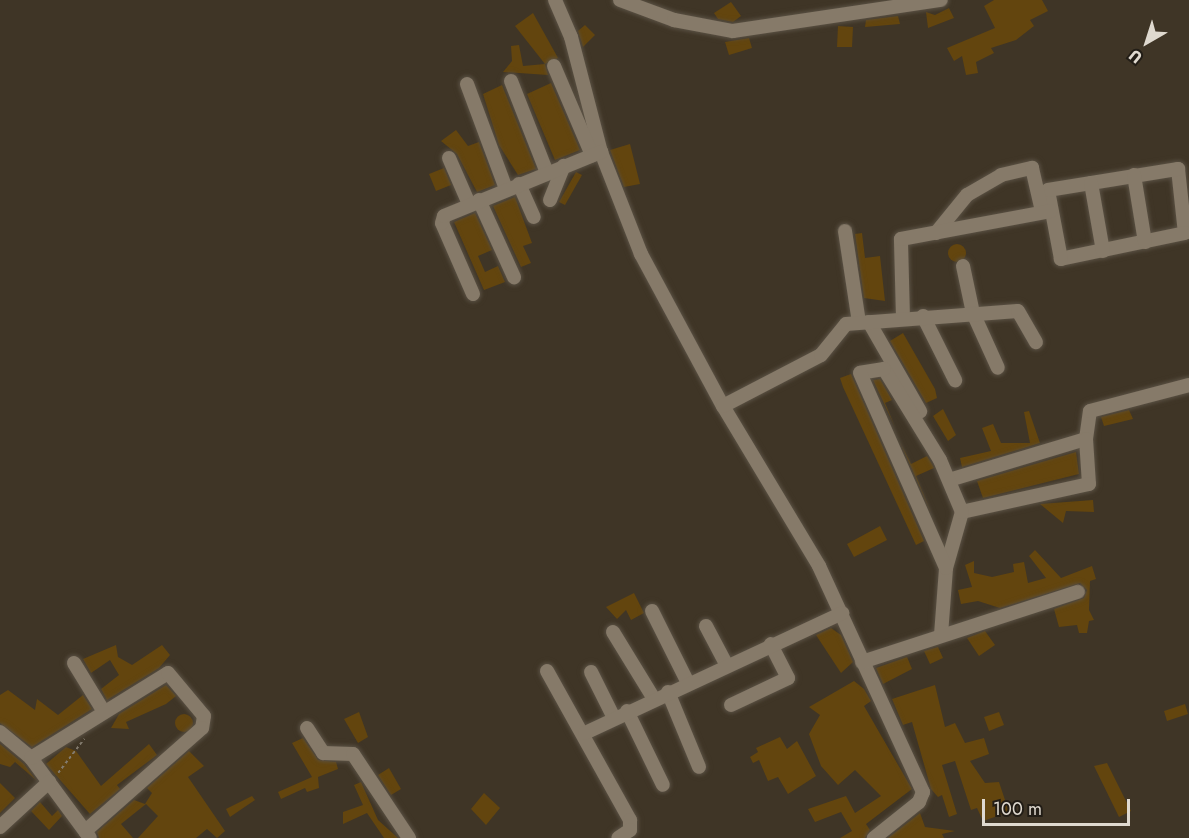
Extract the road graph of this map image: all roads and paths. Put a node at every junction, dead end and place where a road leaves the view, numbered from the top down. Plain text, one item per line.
1 (555, 0) edge
2 (620, 0) edge
3 (942, 0) edge
4 (554, 66) dead end
5 (511, 81) dead end
6 (467, 84) dead end
7 (597, 153) junction
8 (449, 158) dead end
9 (564, 166) junction
10 (547, 173) junction
11 (1134, 176) junction
12 (1090, 183) junction
13 (512, 186) junction
14 (550, 200) dead end
15 (474, 202) junction
16 (1046, 212) junction
17 (534, 217) dead end
18 (844, 231) dead end
19 (936, 233) junction
20 (1144, 242) junction
21 (1103, 250) junction
22 (963, 266) dead end
23 (514, 277) dead end
24 (474, 294) dead end
25 (973, 313) junction
26 (923, 316) junction
27 (903, 318) junction
28 (864, 322) junction
29 (1036, 342) dead end
30 (998, 368) dead end
31 (955, 380) dead end
32 (1189, 385) edge
33 (723, 406) junction
34 (1086, 439) junction
35 (953, 479) junction
36 (962, 512) junction
37 (946, 568) junction
38 (1077, 592) dead end
39 (652, 611) dead end
40 (842, 613) junction
41 (706, 626) dead end
42 (613, 632) dead end
43 (941, 635) junction
44 (771, 644) junction
45 (862, 662) junction
46 (74, 663) dead end
47 (726, 664) junction
48 (547, 672) dead end
49 (591, 672) dead end
50 (688, 683) junction
51 (668, 692) junction
52 (654, 699) junction
53 (732, 705) dead end
54 (104, 712) junction
55 (620, 714) junction
56 (307, 728) dead end
57 (0, 732) edge
58 (585, 733) junction
59 (87, 734) dead end
60 (31, 758) junction
61 (699, 767) dead end
62 (49, 782) junction
63 (663, 785) dead end
64 (0, 827) edge
65 (87, 835) edge
66 (409, 838) edge
67 (618, 838) edge
68 (874, 838) edge

1 - 7 street
2 - 3 street
4 - 7 street
5 - 10 street
6 - 13 street
7 - 9 street
7 - 33 street
8 - 15 street
9 - 10 street
9 - 14 street
10 - 13 street
11 - 12 street
11 - 20 street
11 - 20 street
12 - 16 street
12 - 21 street
13 - 15 street
13 - 17 street
15 - 23 street
15 - 24 street
16 - 19 street
16 - 19 street
16 - 21 street
18 - 28 street
19 - 27 street
20 - 21 street
22 - 25 street
25 - 26 street
25 - 29 street
25 - 30 street
26 - 27 street
26 - 31 street
27 - 28 street
28 - 33 street
28 - 35 street
32 - 34 street
33 - 40 street
34 - 35 street
34 - 36 street
35 - 36 street
35 - 37 street
36 - 37 street
37 - 43 street
38 - 43 street
39 - 50 street
40 - 44 street
40 - 45 street
41 - 47 street
42 - 52 street
43 - 45 street
44 - 47 street
44 - 53 street
45 - 68 street
46 - 54 street
47 - 50 street
48 - 58 street
49 - 55 street
50 - 51 street
51 - 52 street
51 - 61 street
52 - 55 street
54 - 60 street
54 - 65 street
55 - 58 street
55 - 63 street
56 - 66 street
57 - 60 street
58 - 67 street
59 - 62 path
60 - 62 street
62 - 64 street
62 - 65 street

